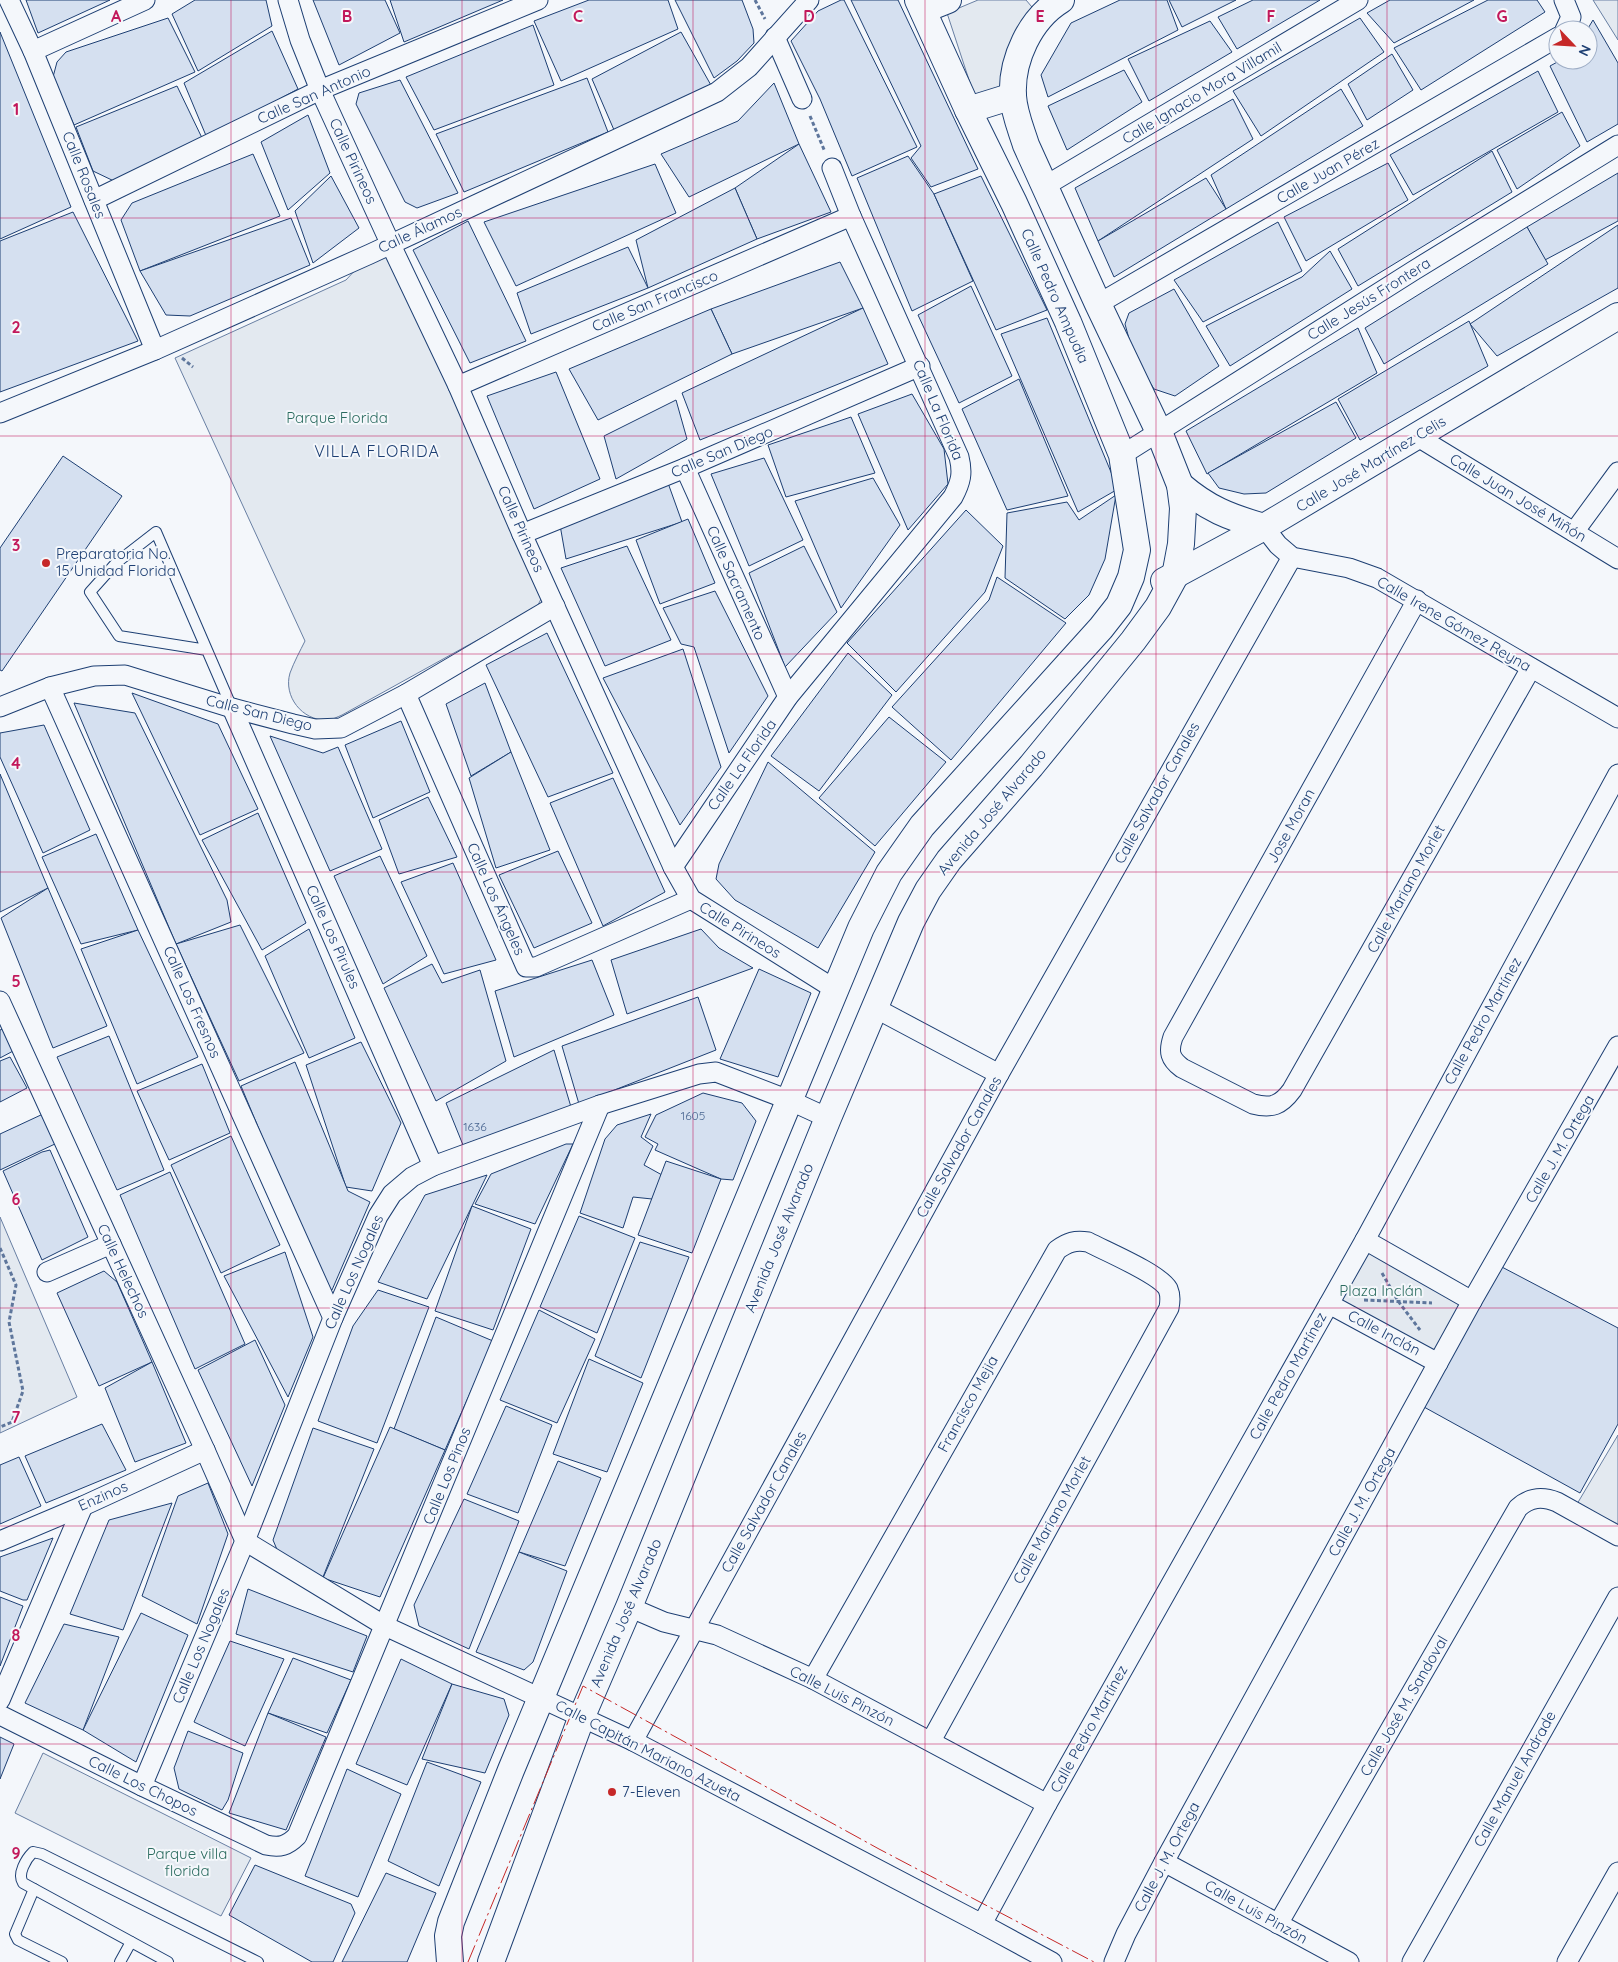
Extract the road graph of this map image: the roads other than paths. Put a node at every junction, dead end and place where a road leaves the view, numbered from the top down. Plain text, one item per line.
1 (9, 0) edge
2 (145, 0) edge
3 (288, 0) edge
4 (538, 0) edge
5 (809, 0) edge
6 (948, 0) edge
7 (1358, 0) edge
8 (1564, 0) edge
9 (1053, 2) edge
10 (920, 5) edge
11 (1570, 20) edge
12 (775, 37) junction
13 (1548, 40) edge
14 (33, 51) junction
15 (320, 90) junction
16 (1013, 96) junction
17 (802, 99) road end
18 (968, 110) junction
19 (1618, 145) edge
20 (832, 168) road end
21 (1045, 186) junction
22 (94, 200) junction
23 (852, 216) junction
24 (390, 244) junction
25 (1098, 304) junction
26 (1618, 316) edge
27 (155, 350) junction
28 (920, 366) junction
29 (458, 386) junction
30 (0, 413) edge
31 (1159, 432) junction
32 (1418, 436) junction
33 (1122, 455) junction
34 (685, 468) junction
35 (1618, 472) edge
36 (1180, 485) junction
37 (1264, 527) junction
38 (1574, 532) junction
39 (522, 534) junction
40 (1292, 557) junction
41 (1618, 559) edge
42 (1175, 576) junction
43 (1417, 600) junction
44 (1119, 605) junction
45 (555, 606) junction
46 (207, 650) junction
47 (1531, 668) junction
48 (50, 687) junction
49 (406, 694) junction
50 (788, 698) junction
51 (0, 707) edge
52 (232, 708) junction
53 (1618, 718) edge
54 (1618, 774) edge
55 (673, 867) junction
56 (691, 899) junction
57 (836, 990) junction
58 (0, 1001) edge
59 (875, 1008) junction
60 (1618, 1046) edge
61 (1000, 1074) junction
62 (789, 1100) junction
63 (600, 1105) junction
64 (1275, 1105) joint
65 (828, 1118) junction
66 (433, 1166) junction
67 (1365, 1240) junction
68 (111, 1244) junction
69 (47, 1272) dead end
70 (1171, 1299) joint
71 (1472, 1301) junction
72 (1329, 1304) junction
73 (333, 1318) junction
74 (1438, 1362) junction
75 (205, 1450) junction
76 (83, 1506) junction
77 (1618, 1536) edge
78 (0, 1541) edge
79 (245, 1541) junction
80 (1618, 1597) edge
81 (629, 1607) junction
82 (385, 1626) junction
83 (694, 1629) junction
84 (813, 1680) junction
85 (542, 1698) junction
86 (0, 1700) edge
87 (0, 1715) edge
88 (582, 1716) junction
89 (633, 1741) junction
90 (931, 1741) junction
91 (142, 1786) junction
92 (1047, 1804) junction
93 (289, 1844) joint
94 (1164, 1862) junction
95 (1618, 1872) edge
96 (34, 1889) junction
97 (982, 1924) junction
98 (1278, 1924) junction
99 (131, 1942) junction
100 (62, 1962) edge
101 (120, 1962) edge
102 (168, 1962) edge
103 (258, 1962) edge
104 (450, 1962) edge
105 (491, 1962) edge
106 (1052, 1962) edge
107 (1114, 1962) edge
108 (1348, 1962) edge
109 (1412, 1962) edge
110 (1567, 1962) edge

1 - 14 street, Calle Rosales
2 - 14 street
3 - 15 street, Calle Pirineos
4 - 15 street, Calle San Antonio
5 - 12 street, Calle Álamos
6 - 10 street
7 - 21 street, Calle Ignacio Mora Villamil
8 - 11 street
9 - 16 street
10 - 18 street, Calle Pedro Ampudia
12 - 17 street
12 - 24 street, Calle Álamos
13 - 25 street, Calle Juan Pérez
14 - 22 street, Calle Rosales
15 - 22 street, Calle San Antonio
15 - 24 street, Calle Pirineos
16 - 18 street
16 - 21 street
18 - 33 street, Calle Pedro Ampudia
19 - 31 street, Calle Jesús Frontera
20 - 23 street, Calle La Florida
21 - 25 street
22 - 27 street, Calle Rosales
23 - 28 street, Calle La Florida
23 - 29 street, Calle San Francisco
24 - 27 street, Calle Álamos
24 - 29 street, Calle Pirineos
25 - 31 street
26 - 32 street, Calle José Martínez Celis
27 - 30 street, Calle Álamos
28 - 34 street, Calle San Diego
28 - 50 street, Calle La Florida
29 - 39 street, Calle Pirineos
31 - 33 street, Calle Jesús Frontera
31 - 36 street
32 - 37 street, Calle José Martínez Celis
32 - 38 street, Calle Juan José Miñón
33 - 44 street, Calle Pedro Ampudia
34 - 39 street, Calle San Diego
34 - 50 street, Calle Sacramento
35 - 38 street
36 - 37 street
36 - 42 street
37 - 40 street
37 - 42 street, Calle José Martínez Celis
38 - 41 street, Calle Juan José Miñón
39 - 45 street, Calle Pirineos
40 - 43 street, Calle Irene Gómez Reyna
40 - 61 street, Calle Salvador Canales
42 - 44 street, Calle José Martínez Celis
42 - 59 street, Avenida José Alvarado
43 - 47 street, Calle Irene Gómez Reyna
43 - 64 street, Jose Moran
44 - 57 street
45 - 49 street, Calle San Diego
45 - 55 street, Calle Pirineos
46 - 46 lane
46 - 52 lane
47 - 53 street, Calle Irene Gómez Reyna
47 - 64 street, Calle Mariano Morlet
48 - 51 street, Calle San Diego
48 - 52 street, Calle San Diego
48 - 73 street, Calle Los Fresnos
49 - 52 street, Calle San Diego
49 - 56 street, Calle Los Ángeles
50 - 55 street, Calle La Florida
52 - 66 street, Calle Los Pirules
54 - 67 street, Calle Pedro Martínez
55 - 56 street, Calle Pirineos
56 - 57 street, Calle Pirineos
57 - 62 street
58 - 68 street, Calle Helechos
59 - 61 street
59 - 65 street, Avenida José Alvarado
60 - 71 street, Calle J. M. Ortega
61 - 83 street, Calle Salvador Canales
62 - 63 street, Calle Los Nogales
62 - 65 street, Calle Los Nogales
62 - 85 street
63 - 66 street, Calle Los Nogales
63 - 82 street, Calle Los Pinos
65 - 81 street, Avenida José Alvarado
66 - 73 street, Calle Los Nogales
67 - 71 street
67 - 72 street, Calle Pedro Martínez
68 - 69 street
68 - 75 street, Calle Helechos
70 - 84 street, Francisco Mejia
70 - 90 street, Calle Mariano Morlet
71 - 74 street, Calle J. M. Ortega
72 - 74 street, Calle Inclán
72 - 92 street, Calle Pedro Martínez
73 - 79 street, Calle Los Nogales
74 - 94 street, Calle J. M. Ortega
75 - 76 street, Enzinos
75 - 79 street, Calle Helechos
76 - 78 street, Enzinos
76 - 86 street
77 - 98 street, Calle José M. Sandoval
79 - 82 street, Calle Capitán Mariano Azueta
79 - 91 street, Calle Los Nogales
80 - 109 street, Calle Manuel Andrade
81 - 83 street, Calle Luis Pinzón
81 - 88 street, Avenida José Alvarado
82 - 85 street, Calle Capitán Mariano Azueta
82 - 93 street, Calle Los Pinos
83 - 84 street, Calle Luis Pinzón
83 - 89 street, Calle Salvador Canales
84 - 90 street, Calle Luis Pinzón
85 - 88 street, Calle Capitán Mariano Azueta
85 - 104 street
87 - 91 street, Calle Los Chopos
88 - 89 street, Calle Capitán Mariano Azueta
88 - 105 street, Avenida José Alvarado
89 - 97 street, Calle Capitán Mariano Azueta
90 - 92 street, Calle Luis Pinzón
91 - 93 street, Calle Los Chopos
92 - 97 street, Calle Pedro Martínez
94 - 98 street, Calle Luis Pinzón
94 - 107 street, Calle J. M. Ortega
95 - 110 street
96 - 99 lane
96 - 100 lane
96 - 103 lane
97 - 106 street, Calle Capitán Mariano Azueta
98 - 108 street, Calle Luis Pinzón
99 - 101 lane
99 - 102 lane

